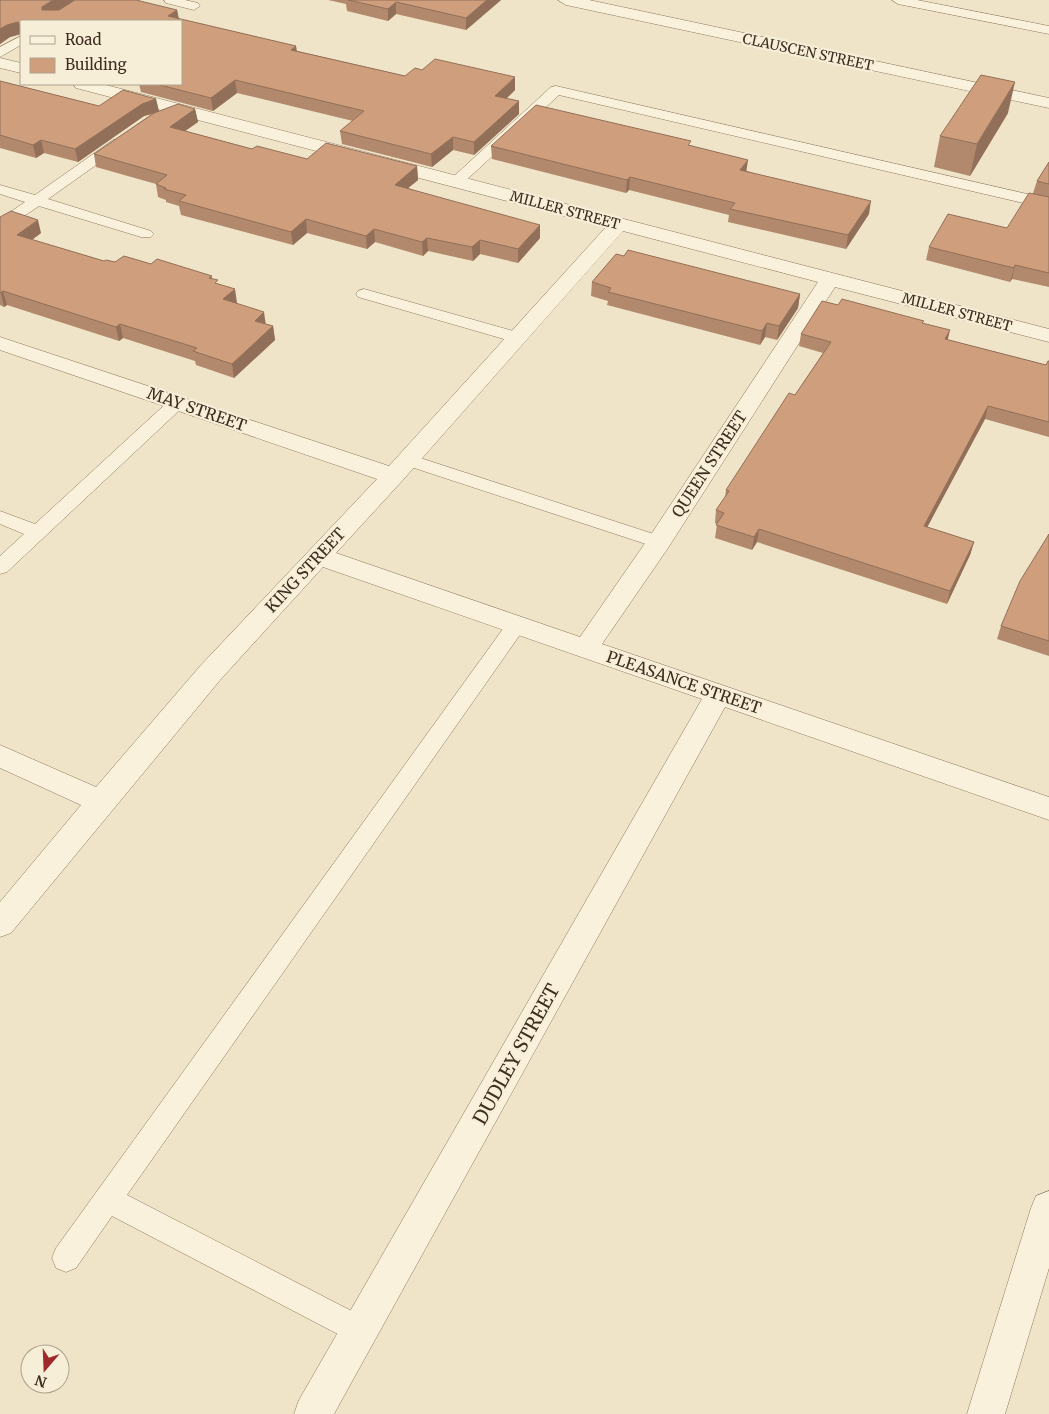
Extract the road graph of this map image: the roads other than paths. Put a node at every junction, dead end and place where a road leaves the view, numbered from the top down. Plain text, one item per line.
1 (170, 0) edge
2 (566, 0) edge
3 (898, 0) edge
4 (194, 6) dead end
5 (1049, 30) edge
6 (20, 41) edge
7 (0, 53) edge
8 (0, 63) edge
9 (20, 68) edge
10 (86, 85) edge
11 (1049, 103) edge
12 (182, 110) junction
13 (158, 118) edge
14 (126, 138) edge
15 (457, 182) junction
16 (0, 189) edge
17 (37, 200) junction
18 (1049, 204) edge
19 (619, 224) junction
20 (0, 226) edge
21 (146, 234) dead end
22 (830, 279) junction
23 (364, 294) dead end
24 (1049, 336) edge
25 (518, 338) junction
26 (0, 343) edge
27 (178, 402) junction
28 (401, 468) junction
29 (0, 517) edge
30 (38, 532) junction
31 (659, 542) junction
32 (318, 556) junction
33 (0, 567) edge
34 (517, 624) junction
35 (586, 648) junction
36 (719, 694) junction
37 (0, 756) edge
38 (101, 800) junction
39 (1049, 809) edge
40 (0, 924) edge
41 (108, 1200) junction
42 (1049, 1208) edge
43 (66, 1258) dead end
44 (360, 1330) junction
45 (313, 1414) edge
46 (986, 1414) edge

1 - 4 lane
2 - 11 street, CLAUSCEN STREET
3 - 5 lane
6 - 7 lane
8 - 9 street
10 - 12 street, MILLER STREET
12 - 13 lane
12 - 15 street, MILLER STREET
14 - 17 lane
15 - 18 lane
15 - 19 street, MILLER STREET
16 - 17 lane
17 - 20 lane
17 - 21 lane
19 - 22 street, MILLER STREET
19 - 25 street, KING STREET
22 - 24 street, MILLER STREET
22 - 31 street, QUEEN STREET
23 - 25 lane
25 - 28 street, KING STREET
26 - 27 street, MAY STREET
27 - 28 street, MAY STREET
27 - 30 lane
28 - 31 lane
28 - 32 street, KING STREET
29 - 30 lane
30 - 33 lane
31 - 35 street, QUEEN STREET
32 - 34 street, PLEASANCE STREET
32 - 38 street, KING STREET
34 - 35 street, PLEASANCE STREET
34 - 41 lane
35 - 36 street, PLEASANCE STREET
36 - 39 street, PLEASANCE STREET
36 - 44 street, DUDLEY STREET
37 - 38 street
38 - 40 street, KING STREET
41 - 43 lane
41 - 44 lane
42 - 46 street
44 - 45 street, DUDLEY STREET

